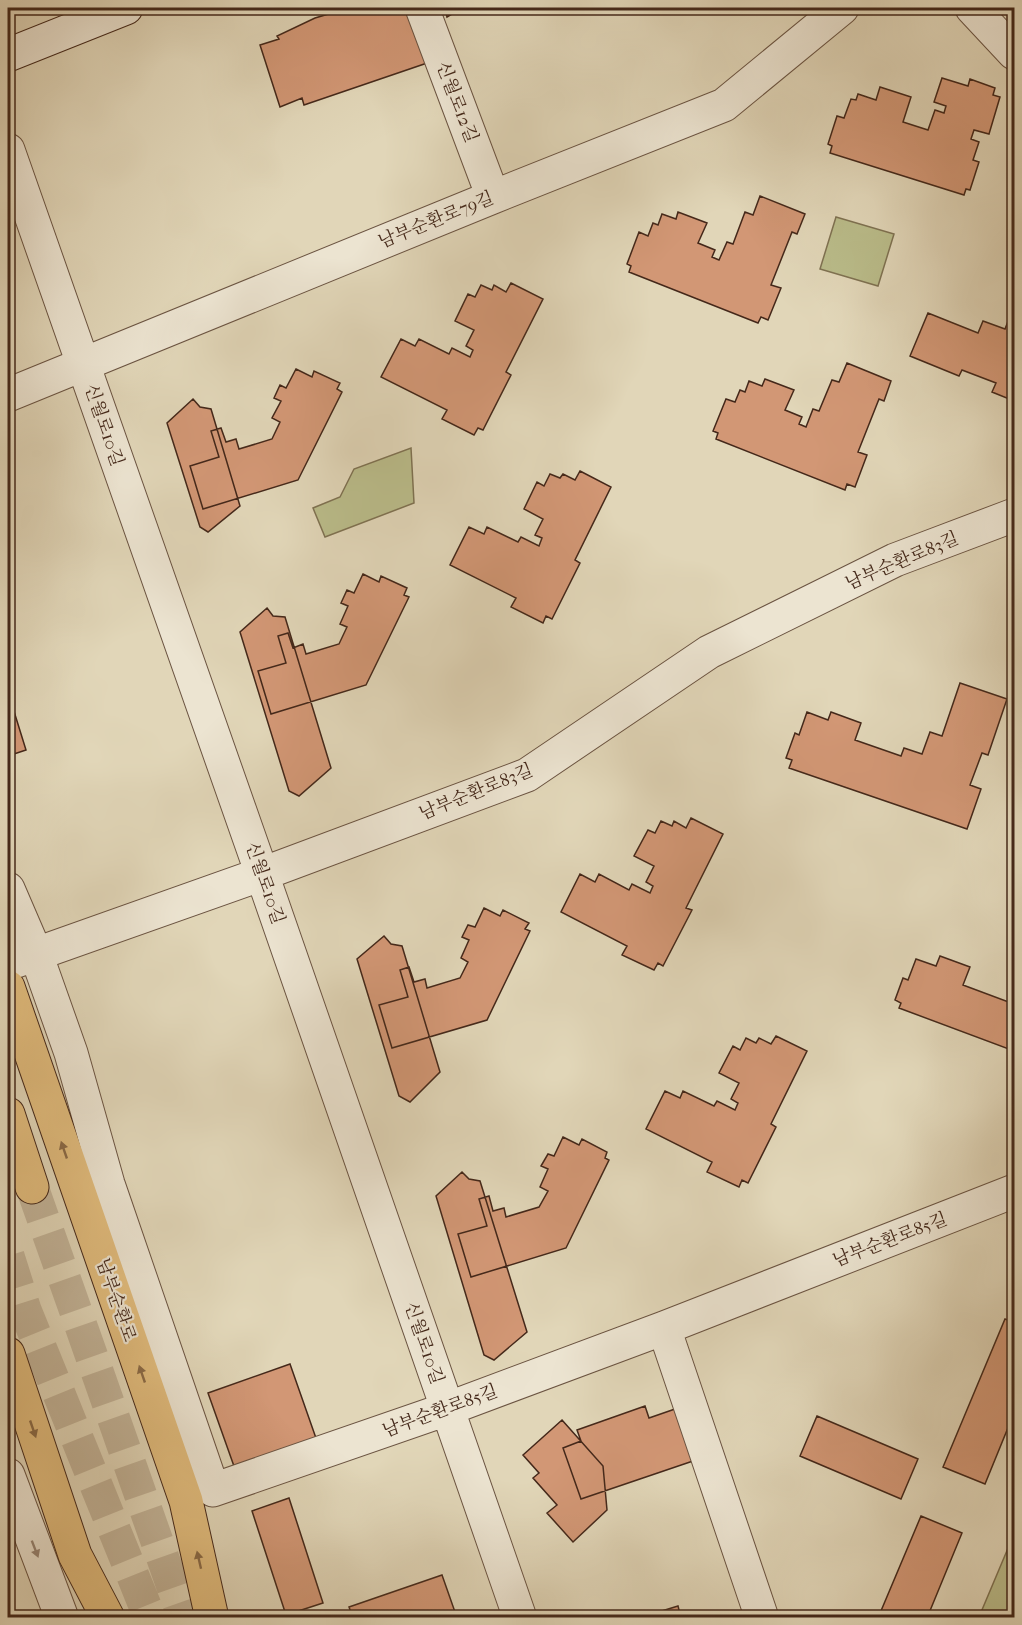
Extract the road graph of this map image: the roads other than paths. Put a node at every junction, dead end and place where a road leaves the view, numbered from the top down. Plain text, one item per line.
1 (126, 8) edge
2 (422, 8) edge
3 (842, 8) edge
4 (972, 8) edge
5 (1014, 53) edge
6 (8, 55) edge
7 (8, 150) edge
8 (493, 197) junction
9 (83, 366) junction
10 (8, 395) edge
11 (1014, 515) edge
12 (262, 874) junction
13 (8, 889) edge
14 (22, 959) edge
15 (8, 987) edge
16 (8, 1114) edge
17 (32, 1187) tunnel mouth
18 (93, 1187) junction
19 (1014, 1191) edge
20 (664, 1328) junction
21 (8, 1354) edge
22 (447, 1409) junction
23 (8, 1474) edge
24 (213, 1490) joint
25 (211, 1616) edge
26 (62, 1617) edge
27 (108, 1617) edge
28 (520, 1617) edge
29 (762, 1617) edge

1 - 6 street
2 - 8 street, 신월로12길
3 - 8 street, 남부순환로79길
4 - 5 street
7 - 9 street, 신월로10길
8 - 9 street, 남부순환로79길
9 - 10 street, 남부순환로79길
9 - 12 street, 신월로10길
11 - 12 street, 남부순환로83길
12 - 14 street, 남부순환로83길
12 - 22 street, 신월로10길
13 - 14 street, 남부순환로
14 - 18 street, 남부순환로
18 -> 15 main road, 남부순환로
16 - 17 main road
18 - 24 street, 남부순환로
25 -> 18 main road, 남부순환로
19 - 20 street, 남부순환로85길
20 - 22 street, 남부순환로85길
20 - 29 street
21 -> 27 main road
22 - 24 street, 남부순환로85길
22 - 28 street, 신월로10길
23 -> 26 street

